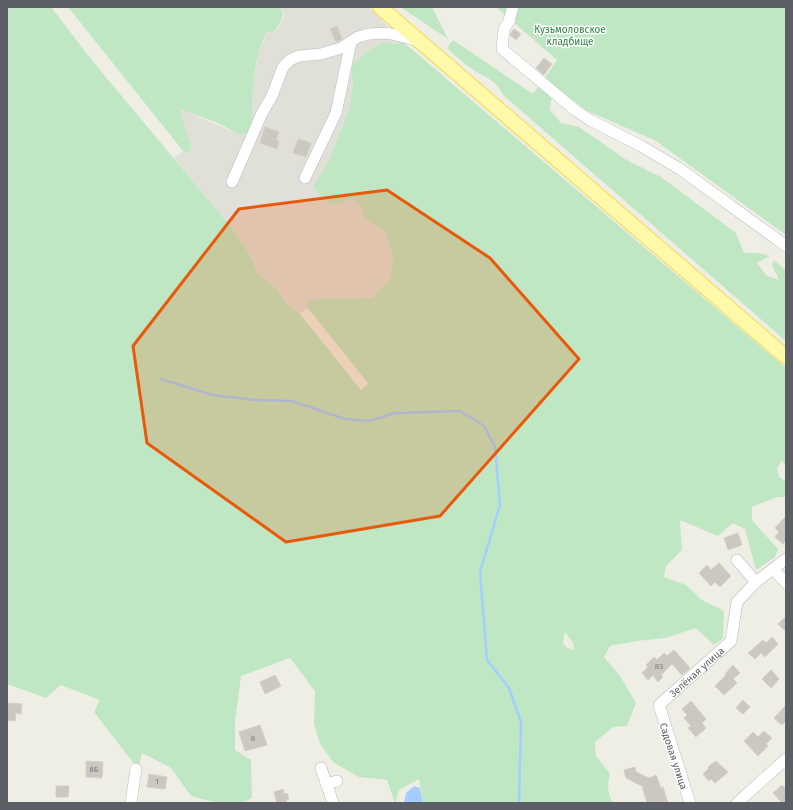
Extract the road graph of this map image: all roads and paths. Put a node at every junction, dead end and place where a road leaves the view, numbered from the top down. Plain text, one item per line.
1 (380, 7) edge
2 (513, 7) edge
3 (351, 42) junction
4 (421, 42) junction
5 (305, 178) dead end
6 (232, 182) dead end
7 (786, 246) edge
8 (786, 356) edge
9 (786, 559) edge
10 (737, 560) dead end
11 (774, 570) junction
12 (756, 582) junction
13 (786, 583) edge
14 (659, 710) joint
15 (786, 759) edge
16 (321, 768) dead end
17 (136, 769) dead end
18 (131, 803) edge
19 (333, 803) edge
20 (690, 803) edge
21 (737, 803) edge

1 - 4 main road
2 - 7 street
3 - 4 street
3 - 5 street
3 - 6 street
4 - 8 main road
9 - 11 street, Зелёная улица
10 - 12 street
11 - 12 street, Зелёная улица
11 - 13 street
12 - 14 street, Зелёная улица
14 - 20 street, Садовая улица
15 - 21 street
16 - 19 street
17 - 18 street

